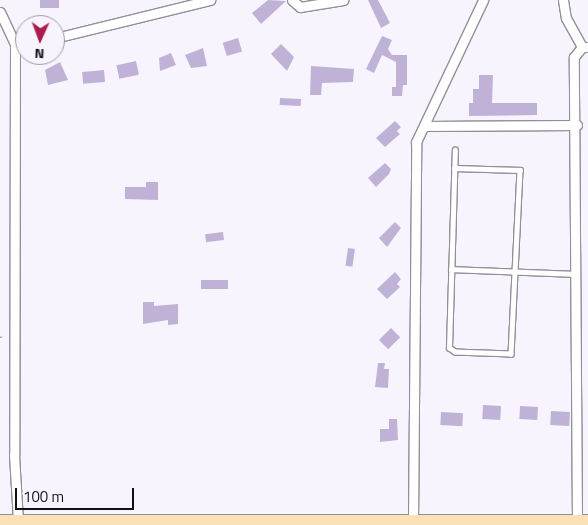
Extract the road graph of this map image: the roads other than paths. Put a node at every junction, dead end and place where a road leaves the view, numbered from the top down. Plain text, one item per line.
1 (210, 0) edge
2 (292, 0) edge
3 (343, 0) edge
4 (483, 0) edge
5 (563, 0) edge
6 (0, 12) edge
7 (65, 36) edge
8 (15, 44) joint
9 (585, 47) edge
10 (577, 125) junction
11 (424, 126) junction
12 (455, 150) dead end
13 (454, 168) junction
14 (451, 269) junction
15 (516, 272) junction
16 (577, 274) junction
17 (0, 521) edge
18 (18, 521) junction
19 (413, 521) junction
20 (583, 521) edge
21 (154, 523) edge

1 - 7 street
2 - 3 street
4 - 11 street
5 - 9 street
6 - 8 street
8 - 18 street
9 - 10 street
10 - 11 street
10 - 16 street
11 - 19 street
12 - 13 lane
13 - 14 lane
13 - 15 lane
14 - 15 lane
14 - 15 lane
15 - 16 lane
16 - 20 street
17 - 18 main road
18 - 21 main road
19 - 20 main road
19 - 21 main road

